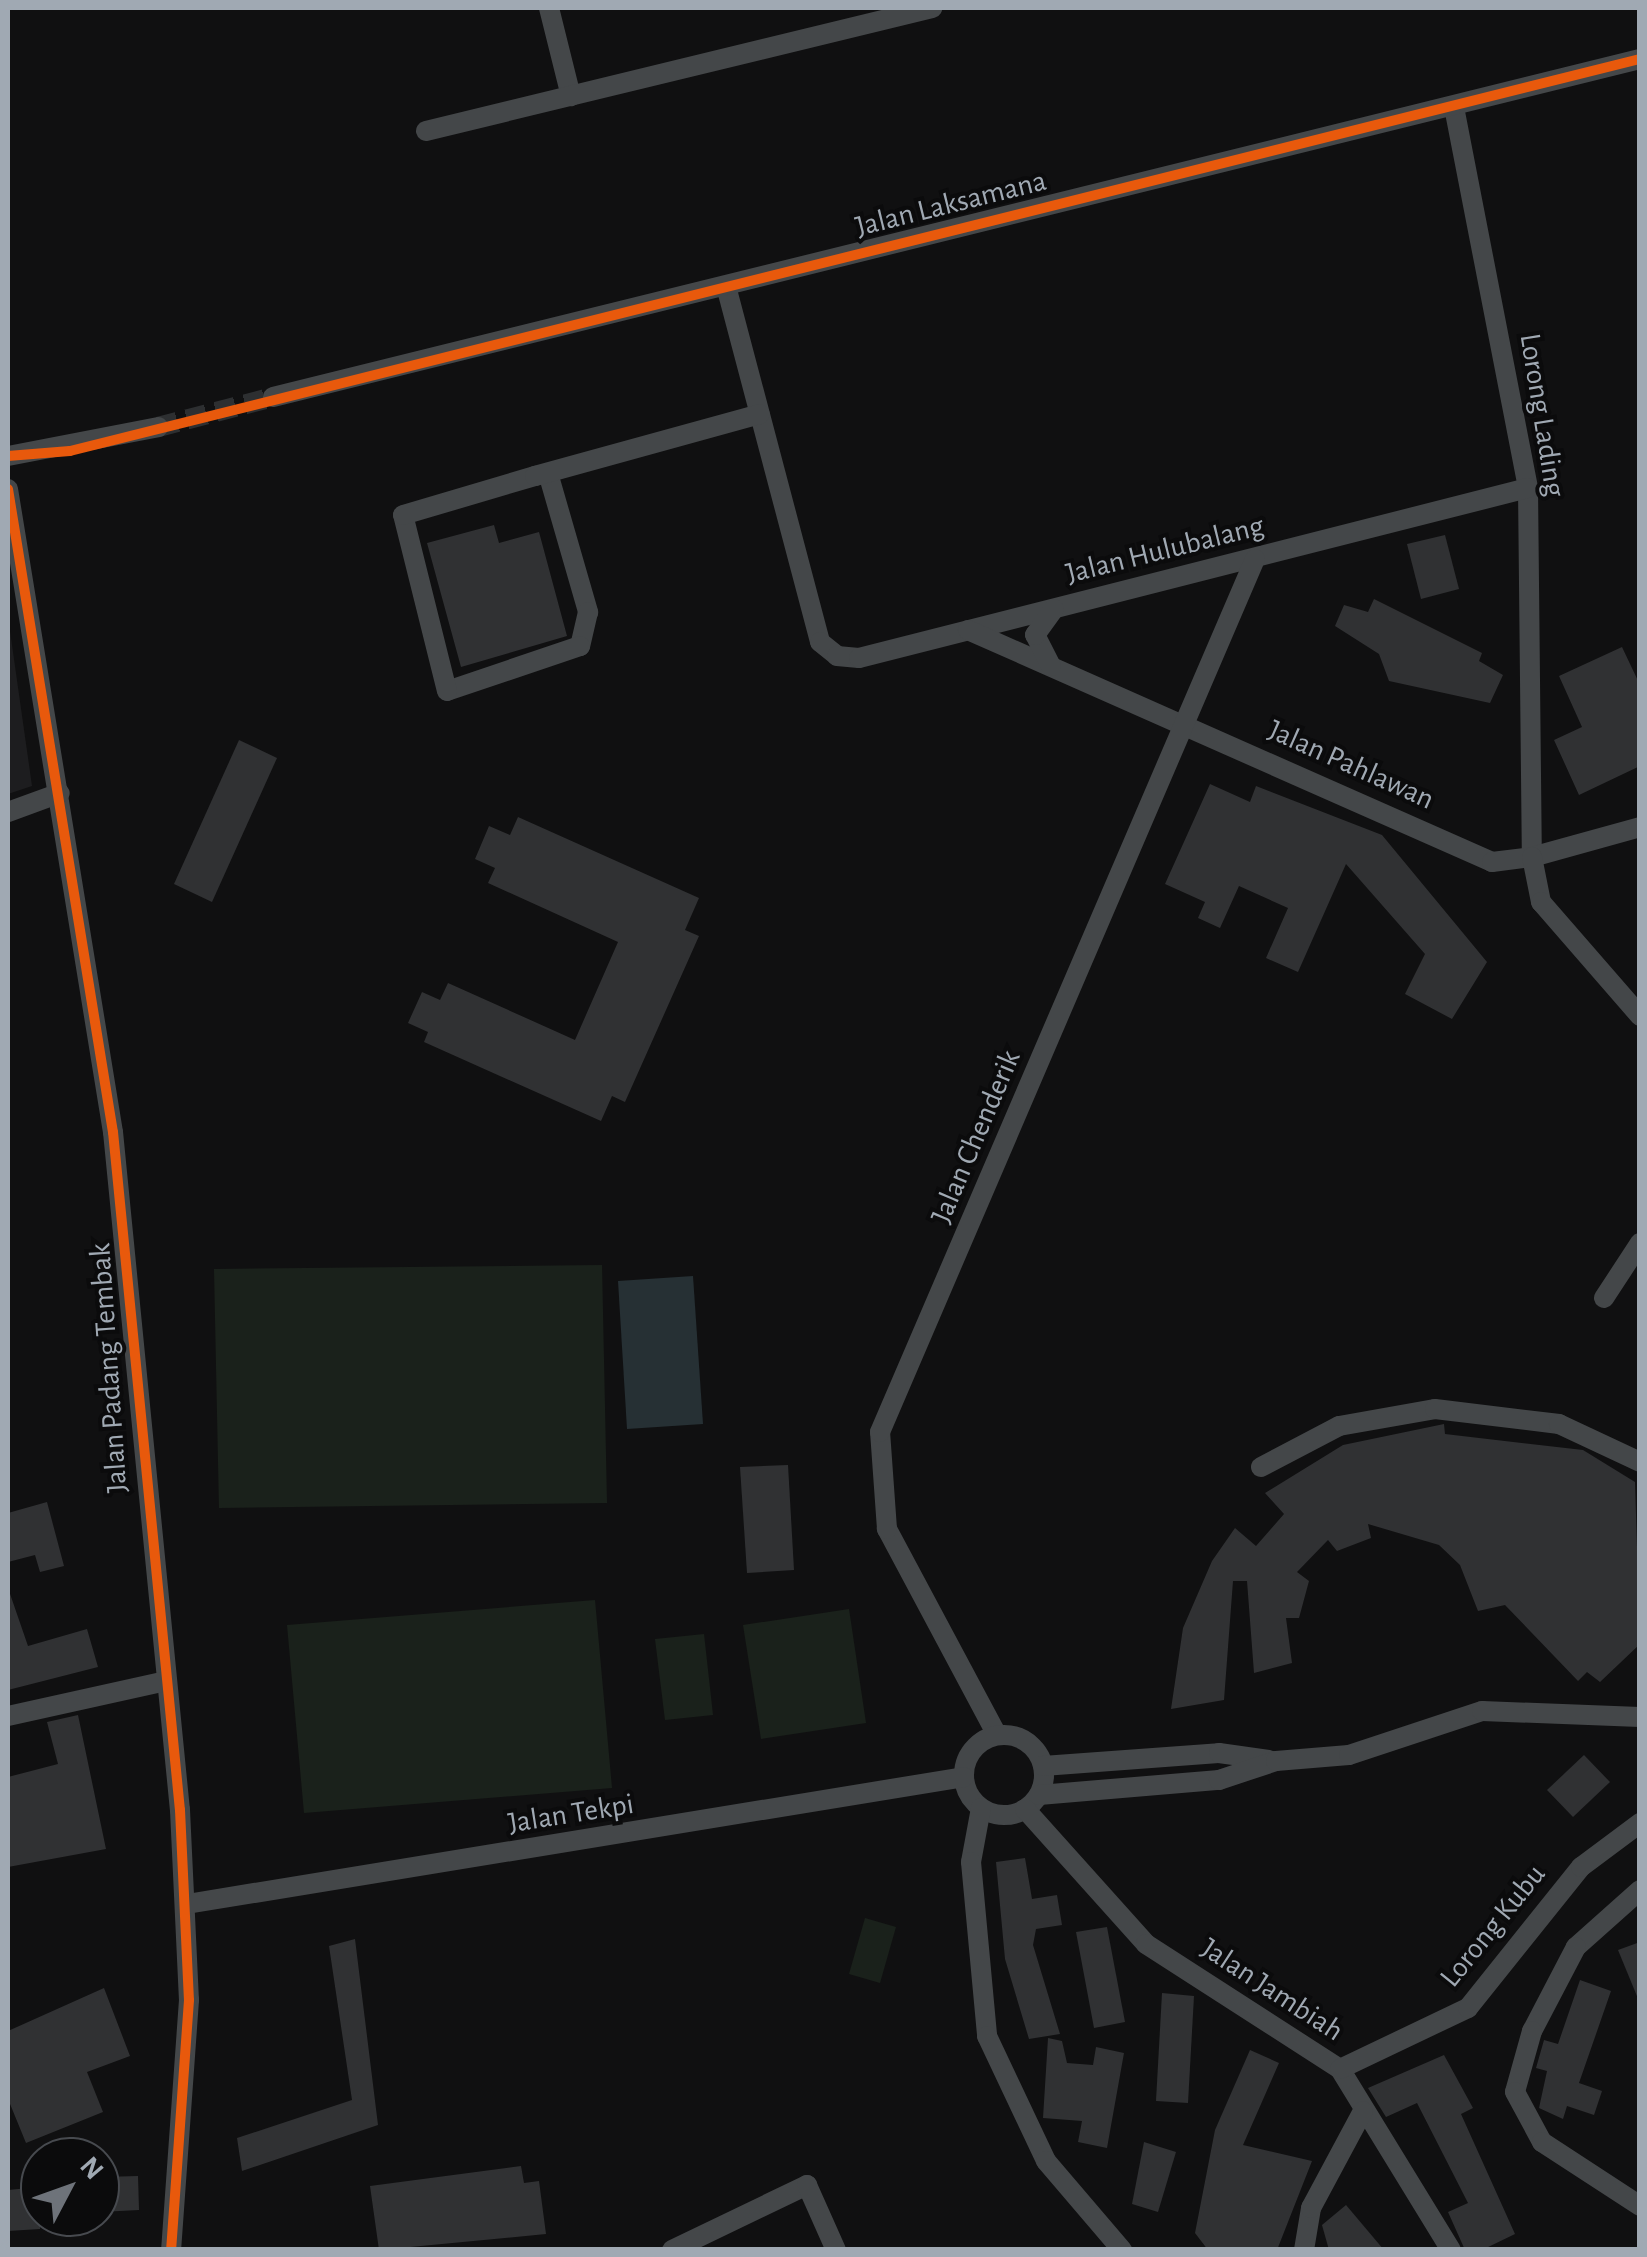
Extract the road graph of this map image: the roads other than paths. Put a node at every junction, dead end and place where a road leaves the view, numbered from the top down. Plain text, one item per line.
1 (550, 8) edge
2 (932, 8) edge
3 (1640, 59) edge
4 (572, 96) junction
5 (1454, 107) junction
6 (426, 131) dead end
7 (726, 286) junction
8 (273, 397) tunnel mouth
9 (760, 414) junction
10 (158, 427) tunnel mouth
11 (8, 456) edge
12 (548, 473) junction
13 (1528, 488) junction
14 (8, 489) edge
15 (1255, 559) junction
16 (1054, 609) junction
17 (968, 630) junction
18 (1052, 666) junction
19 (1180, 721) junction
20 (60, 793) junction
21 (8, 812) edge
22 (1640, 826) edge
23 (1532, 857) junction
24 (1640, 1016) edge
25 (1640, 1242) edge
26 (1604, 1298) dead end
27 (1640, 1462) edge
28 (1262, 1467) dead end
29 (166, 1681) junction
30 (8, 1716) edge
31 (1640, 1717) edge
32 (997, 1735) junction
33 (1276, 1761) junction
34 (1042, 1766) junction
35 (964, 1777) junction
36 (1032, 1802) junction
37 (980, 1808) junction
38 (1640, 1824) edge
39 (1640, 1890) edge
40 (187, 1904) junction
41 (1340, 2068) junction
42 (1363, 2111) junction
43 (1640, 2206) edge
44 (172, 2250) edge
45 (672, 2250) edge
46 (836, 2250) edge
47 (1122, 2250) edge
48 (1304, 2250) edge
49 (1451, 2250) edge

1 - 4 street
2 - 4 street
3 - 5 street, Jalan Laksamana
4 - 6 street
5 - 7 street, Jalan Laksamana
5 - 13 street, Lorong Lading
7 - 8 street, Jalan Laksamana
7 - 9 street
9 - 12 street
9 - 17 street, Jalan Hulubalang
10 - 11 street
12 - 12 street
13 - 15 street, Jalan Hulubalang
13 - 23 street, Lorong Lading
14 - 20 street, Jalan Padang Tembak
15 - 16 street, Jalan Hulubalang
15 - 19 street, Jalan Chenderik
16 - 17 street, Jalan Hulubalang
16 - 18 street
17 - 18 street, Jalan Pahlawan
18 - 19 street, Jalan Pahlawan
19 - 23 street, Jalan Pahlawan
19 - 32 street, Jalan Chenderik
20 - 21 street
20 - 29 street, Jalan Padang Tembak
22 - 23 street, Jalan Pahlawan
23 - 24 street
25 - 26 street
27 - 28 street
29 - 30 street
29 - 40 street, Jalan Padang Tembak
31 - 33 street
32 - 34 street
32 - 35 street
33 - 34 street
33 - 36 street
34 - 36 street
35 - 37 street
35 - 40 street, Jalan Tekpi
36 - 37 street
36 - 41 street, Jalan Jambiah
37 - 47 street
38 - 41 street, Lorong Kubu
39 - 43 street
40 - 44 street, Jalan Padang Tembak
41 - 42 street, Jalan Jambiah
42 - 48 street
42 - 49 street, Jalan Jambiah
45 - 46 street

